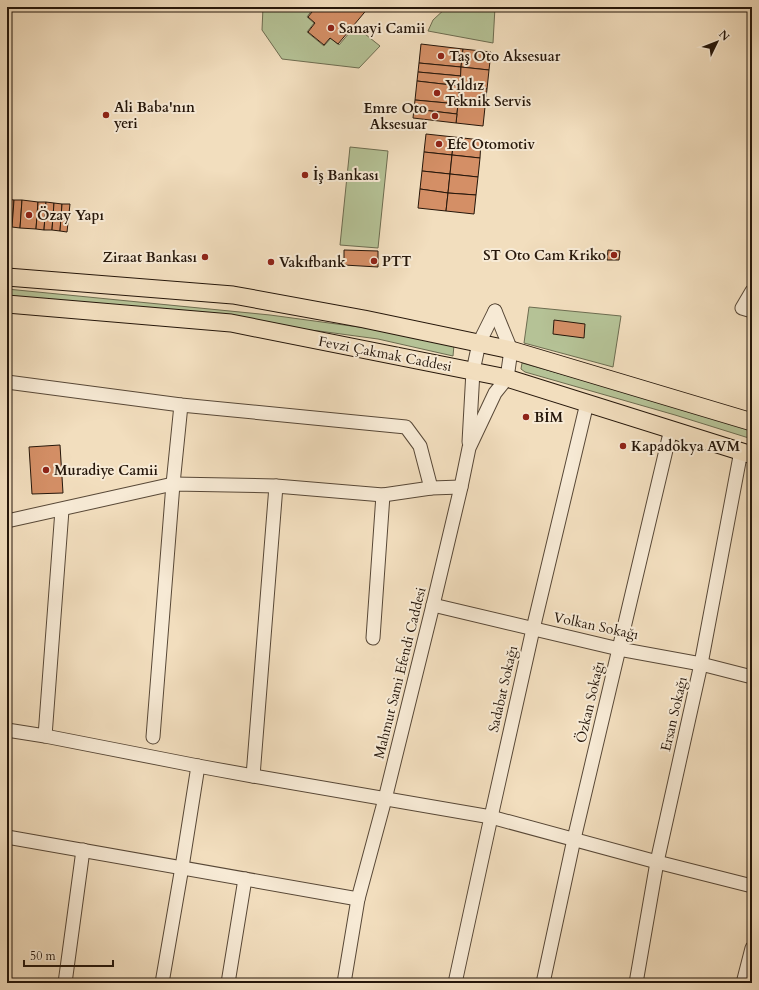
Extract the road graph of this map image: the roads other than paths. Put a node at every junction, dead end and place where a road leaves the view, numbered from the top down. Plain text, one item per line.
1 (7, 277) edge
2 (752, 291) edge
3 (7, 304) edge
4 (752, 311) edge
5 (479, 343) junction
6 (511, 350) junction
7 (473, 371) junction
8 (506, 378) junction
9 (7, 382) edge
10 (588, 403) junction
11 (181, 405) junction
12 (752, 422) edge
13 (671, 429) junction
14 (468, 448) junction
15 (746, 453) edge
16 (173, 484) junction
17 (276, 486) junction
18 (461, 487) junction
19 (431, 488) junction
20 (383, 495) junction
21 (62, 510) junction
22 (7, 521) edge
23 (433, 605) junction
24 (533, 629) junction
25 (373, 638) dead end
26 (619, 648) junction
27 (701, 664) junction
28 (752, 677) edge
29 (7, 730) edge
30 (45, 736) junction
31 (153, 737) dead end
32 (198, 766) junction
33 (253, 776) junction
34 (386, 799) junction
35 (491, 817) junction
36 (7, 837) edge
37 (574, 839) junction
38 (83, 850) junction
39 (657, 862) junction
40 (182, 867) junction
41 (245, 879) junction
42 (752, 886) edge
43 (358, 899) junction
44 (752, 948) edge
45 (65, 983) edge
46 (162, 983) edge
47 (228, 983) edge
48 (344, 983) edge
49 (455, 983) edge
50 (543, 983) edge
51 (636, 983) edge
52 (743, 983) edge

1 - 5 main road, Fevzi Çakmak Caddesi
2 - 4 street
3 - 7 main road, Fevzi Çakmak Caddesi
5 - 6 main road, Fevzi Çakmak Caddesi
5 - 6 street
5 - 7 street
6 - 8 street
6 - 12 main road, Fevzi Çakmak Caddesi
7 - 8 main road, Fevzi Çakmak Caddesi
7 - 14 street
8 - 10 main road, Fevzi Çakmak Caddesi
8 - 14 street, Mahmut Sami Efendi Caddesi
9 - 11 street
10 - 13 main road, Fevzi Çakmak Caddesi
10 - 24 street, Sadabat Sokağı
11 - 16 street
11 - 19 street
13 - 15 main road, Fevzi Çakmak Caddesi
13 - 26 street, Özkan Sokağı
14 - 18 street, Mahmut Sami Efendi Caddesi
15 - 27 street, Ersan Sokağı
16 - 17 street
16 - 21 street
16 - 31 street
17 - 20 street
17 - 33 street
18 - 19 street
18 - 23 street, Mahmut Sami Efendi Caddesi
19 - 20 street
20 - 25 street
21 - 22 street
21 - 30 street
23 - 24 street, Volkan Sokağı
23 - 34 street, Mahmut Sami Efendi Caddesi
24 - 26 street, Volkan Sokağı
24 - 35 street, Sadabat Sokağı
26 - 27 street, Volkan Sokağı
26 - 37 street, Özkan Sokağı
27 - 28 street, Volkan Sokağı
27 - 39 street, Ersan Sokağı
29 - 30 street
30 - 32 street
32 - 33 street
32 - 40 street
33 - 34 street
34 - 35 street
34 - 43 street, Mahmut Sami Efendi Caddesi
35 - 37 street
35 - 49 street, Sadabat Sokağı
36 - 38 street
37 - 39 street
37 - 50 street, Özkan Sokağı
38 - 40 street
38 - 45 street
39 - 42 street
39 - 51 street, Ersan Sokağı
40 - 41 street
40 - 46 street
41 - 43 street
41 - 47 street
43 - 48 street, Mahmut Sami Efendi Caddesi
44 - 52 street

